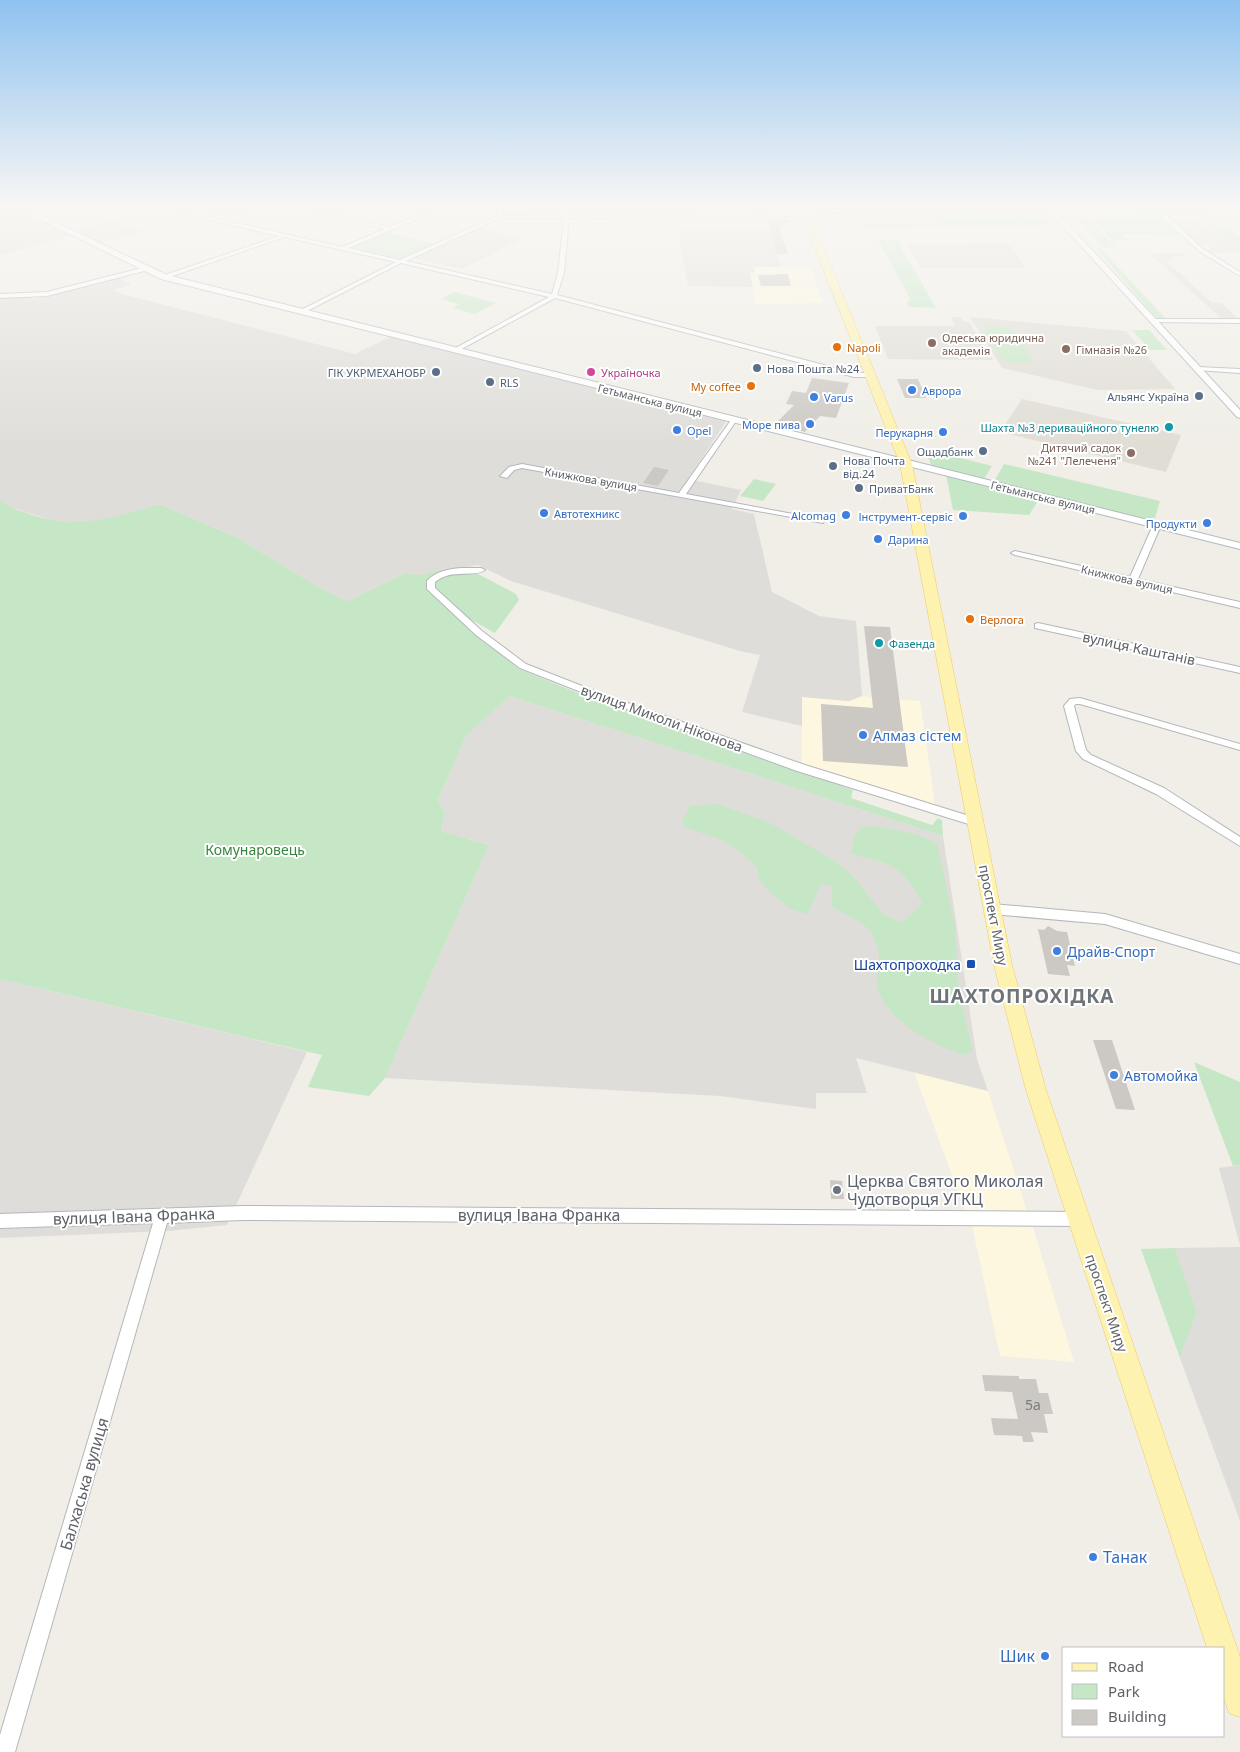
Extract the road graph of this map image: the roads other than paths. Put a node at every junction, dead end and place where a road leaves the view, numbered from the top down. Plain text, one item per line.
1 (76, 287) edge
2 (204, 287) edge
3 (351, 287) edge
4 (514, 287) edge
5 (557, 287) edge
6 (836, 287) edge
7 (1123, 287) edge
8 (0, 296) edge
9 (554, 296) junction
10 (303, 311) junction
11 (1154, 321) junction
12 (1240, 322) edge
13 (456, 350) junction
14 (1198, 369) junction
15 (1240, 371) edge
16 (872, 375) junction
17 (1240, 415) edge
18 (733, 421) junction
19 (906, 464) junction
20 (504, 476) dead end
21 (682, 496) junction
22 (820, 522) dead end
23 (1157, 525) junction
24 (1240, 546) edge
25 (1015, 554) dead end
26 (481, 570) dead end
27 (1133, 580) junction
28 (1240, 605) edge
29 (1038, 626) dead end
30 (1240, 670) edge
31 (1240, 747) edge
32 (975, 822) junction
33 (1240, 842) edge
34 (992, 909) junction
35 (1240, 958) edge
36 (162, 1216) junction
37 (1079, 1219) junction
38 (0, 1221) edge
39 (1222, 1647) edge
40 (1225, 1655) edge
41 (1240, 1702) edge
42 (5, 1752) edge

1 - 8 street
2 - 10 street, Гетьманська вулиця
3 - 10 street
4 - 9 street
5 - 9 street
6 - 16 main road, проспект Миру
7 - 11 street
9 - 13 street
9 - 16 street
10 - 13 street, Гетьманська вулиця
11 - 12 street
11 - 14 street
13 - 18 street, Гетьманська вулиця
14 - 15 street
14 - 17 street
16 - 19 main road, проспект Миру
18 - 19 street, Гетьманська вулиця
18 - 21 street
19 - 23 street, Гетьманська вулиця
19 - 32 main road, проспект Миру
20 - 21 street, Книжкова вулиця
21 - 22 street, Книжкова вулиця
23 - 24 street, Гетьманська вулиця
23 - 27 street
25 - 27 street, Книжкова вулиця
26 - 32 street, вулиця Миколи Ніконова
27 - 28 street, Книжкова вулиця
29 - 30 street, вулиця Каштанів
31 - 33 street
32 - 34 main road, проспект Миру
34 - 35 street
34 - 37 main road, проспект Миру
36 - 37 street, вулиця Івана Франка
36 - 38 street, вулиця Івана Франка
36 - 42 street, Балхаська вулиця
37 - 39 main road, проспект Миру
40 - 41 main road

